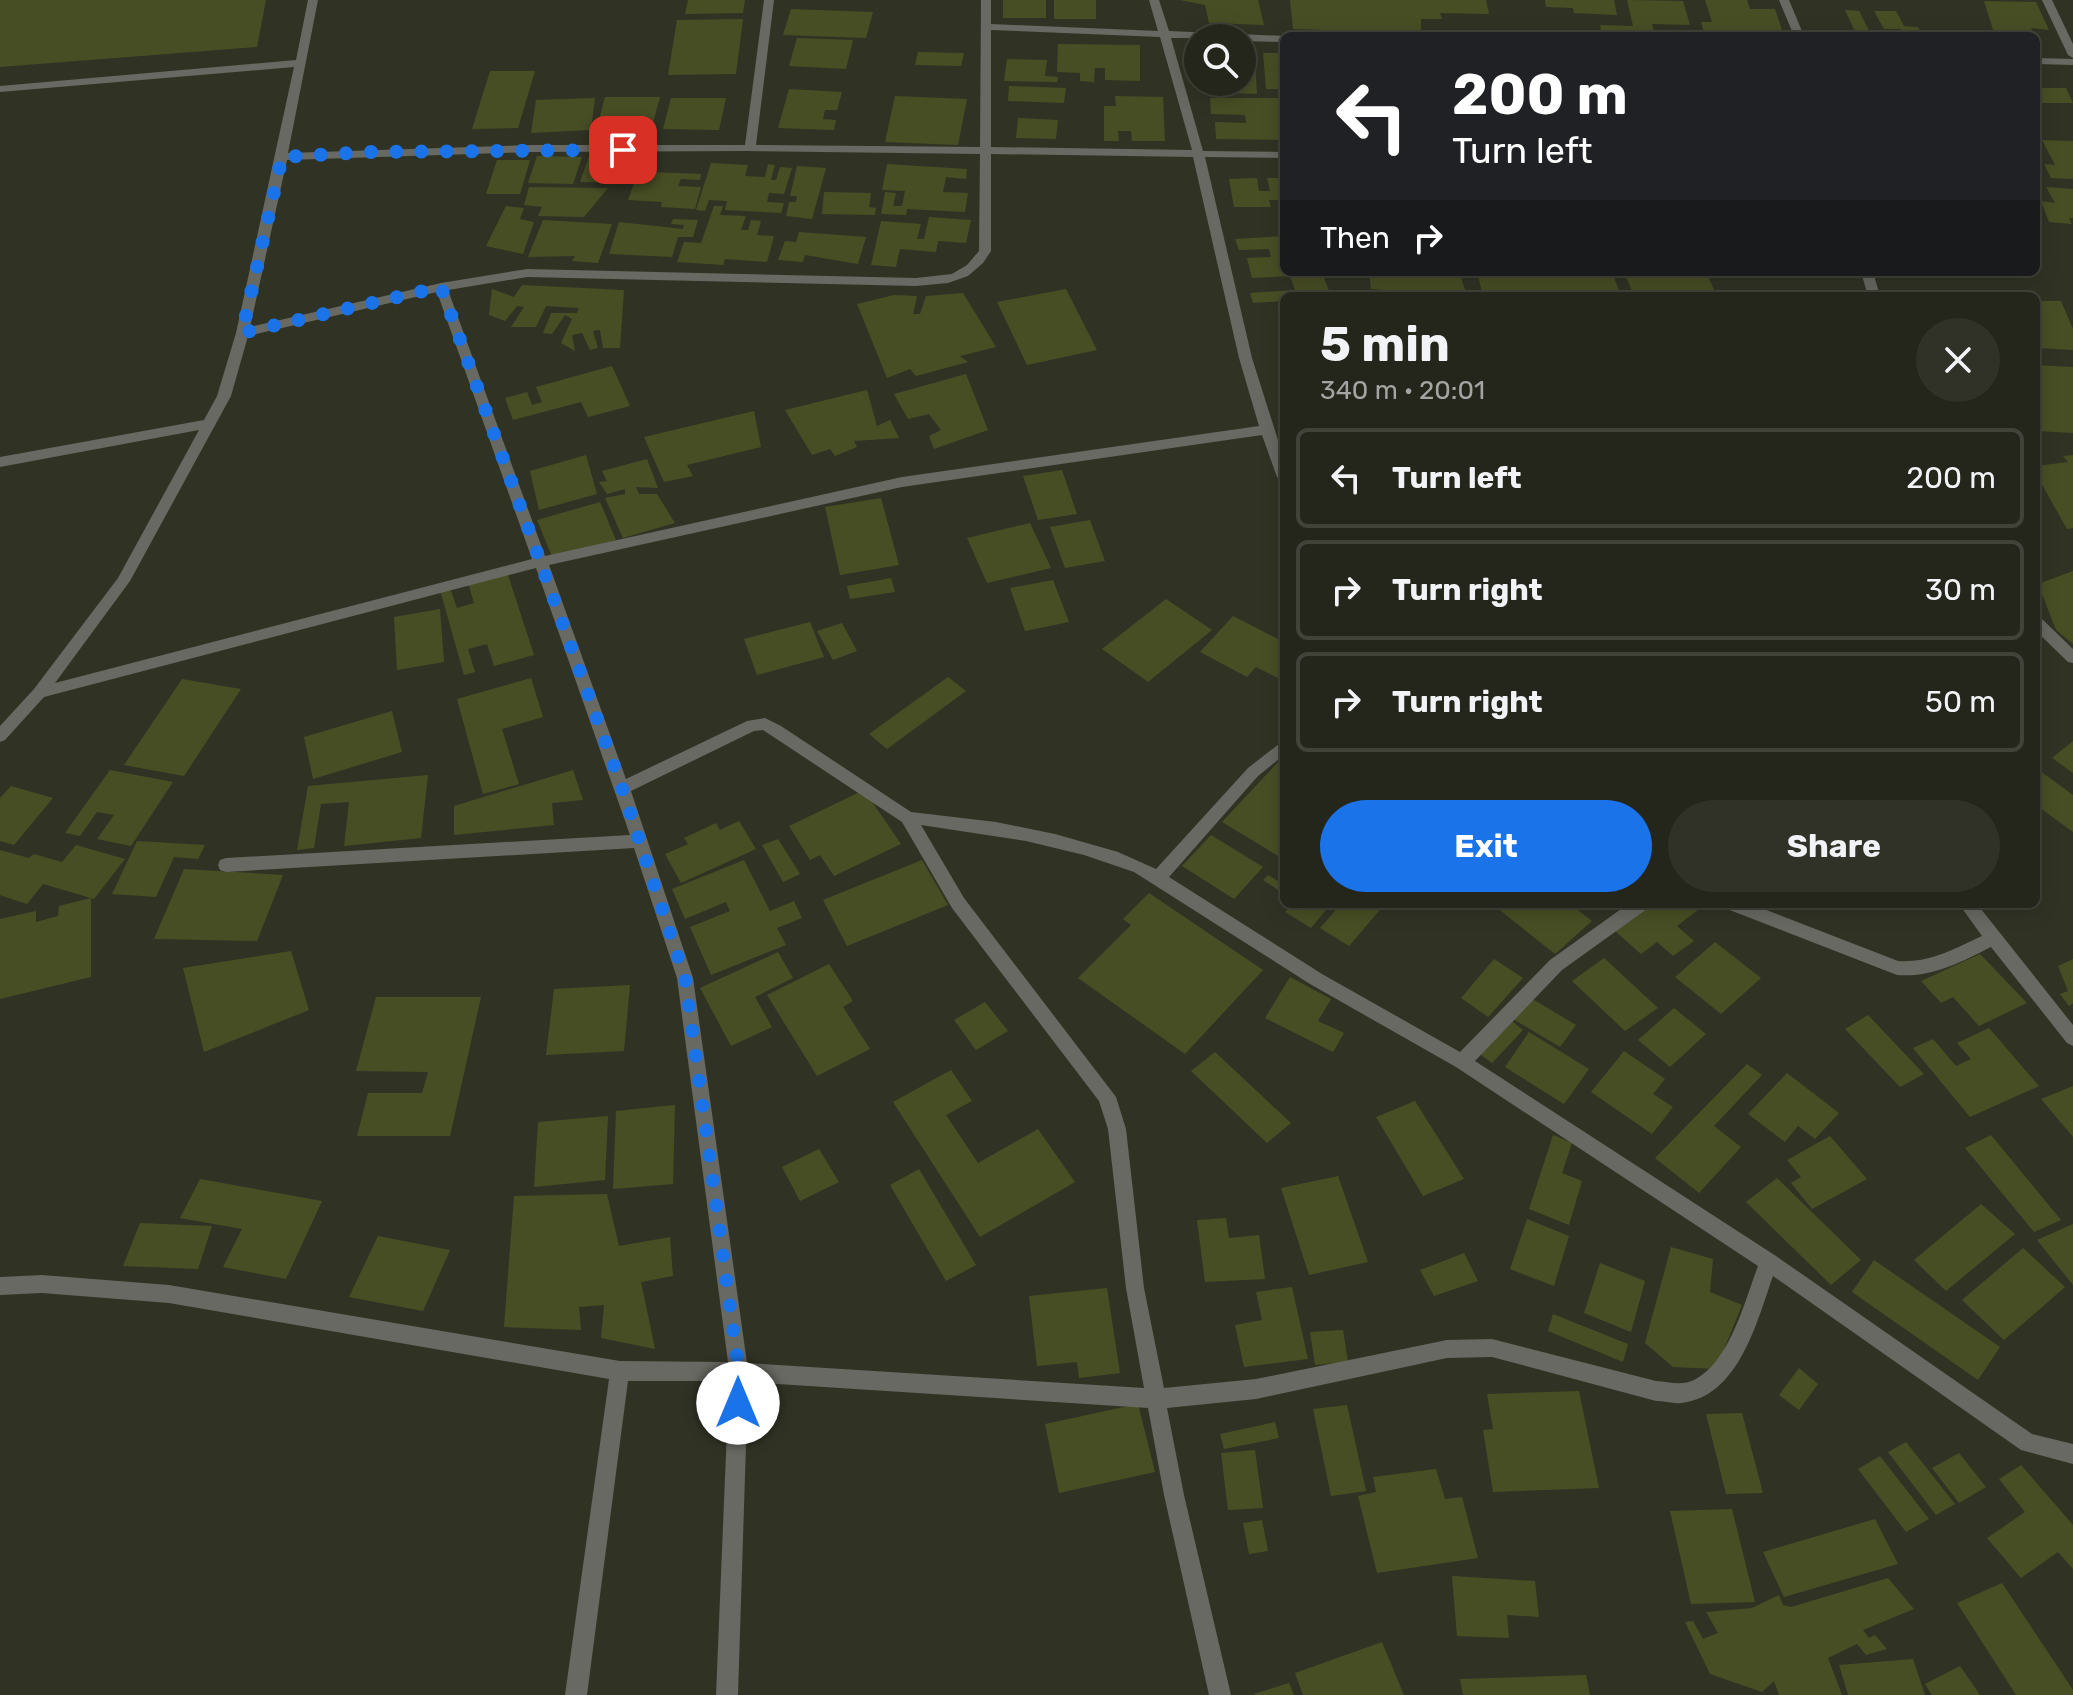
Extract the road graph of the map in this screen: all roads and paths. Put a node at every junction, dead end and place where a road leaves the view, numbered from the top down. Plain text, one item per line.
1 (313, 0) edge
2 (769, 0) edge
3 (986, 0) edge
4 (1154, 0) edge
5 (1784, 0) edge
6 (2047, 0) edge
7 (986, 27) junction
8 (1797, 32) edge
9 (1165, 35) junction
10 (1280, 39) edge
11 (2073, 55) edge
12 (2040, 61) edge
13 (2073, 62) edge
14 (302, 63) junction
15 (0, 89) edge
16 (750, 149) junction
17 (987, 150) junction
18 (1198, 154) junction
19 (1280, 155) edge
20 (282, 157) junction
21 (441, 287) junction
22 (242, 333) junction
23 (209, 424) junction
24 (1265, 430) junction
25 (0, 462) edge
26 (1280, 467) edge
27 (541, 562) junction
28 (2040, 626) edge
29 (2073, 658) edge
30 (39, 693) junction
31 (0, 736) edge
32 (1280, 749) edge
33 (622, 788) junction
34 (908, 818) junction
35 (640, 841) junction
36 (226, 865) dead end
37 (1157, 879) junction
38 (1635, 908) edge
39 (1743, 908) edge
40 (1970, 908) edge
41 (1994, 938) junction
42 (2073, 1038) edge
43 (1462, 1062) junction
44 (1769, 1262) junction
45 (0, 1286) edge
46 (620, 1371) junction
47 (739, 1372) junction
48 (1156, 1399) junction
49 (2073, 1454) edge
50 (576, 1695) edge
51 (727, 1695) edge
52 (1220, 1695) edge

1 - 14 street
2 - 16 street
3 - 7 street
4 - 9 street
5 - 8 street
6 - 11 street
7 - 9 street
7 - 17 street
9 - 10 street
9 - 18 street
12 - 13 street
14 - 15 street
14 - 20 street
16 - 17 street
16 - 20 street
17 - 18 street
17 - 21 street
18 - 19 street
18 - 24 street
20 - 22 street
21 - 22 street
21 - 27 street
22 - 23 street
23 - 25 street
23 - 30 street
24 - 26 street
24 - 27 street
27 - 30 street
27 - 33 street
28 - 29 street
30 - 31 street
32 - 37 street
33 - 34 street
33 - 35 street
34 - 37 street
34 - 48 street
35 - 36 street
35 - 47 street
37 - 43 street
38 - 43 street
39 - 41 street
40 - 41 street
41 - 42 street
43 - 44 street
44 - 48 street
44 - 49 street
45 - 46 street
46 - 47 street
46 - 50 street
47 - 48 street
47 - 51 street
48 - 52 street

